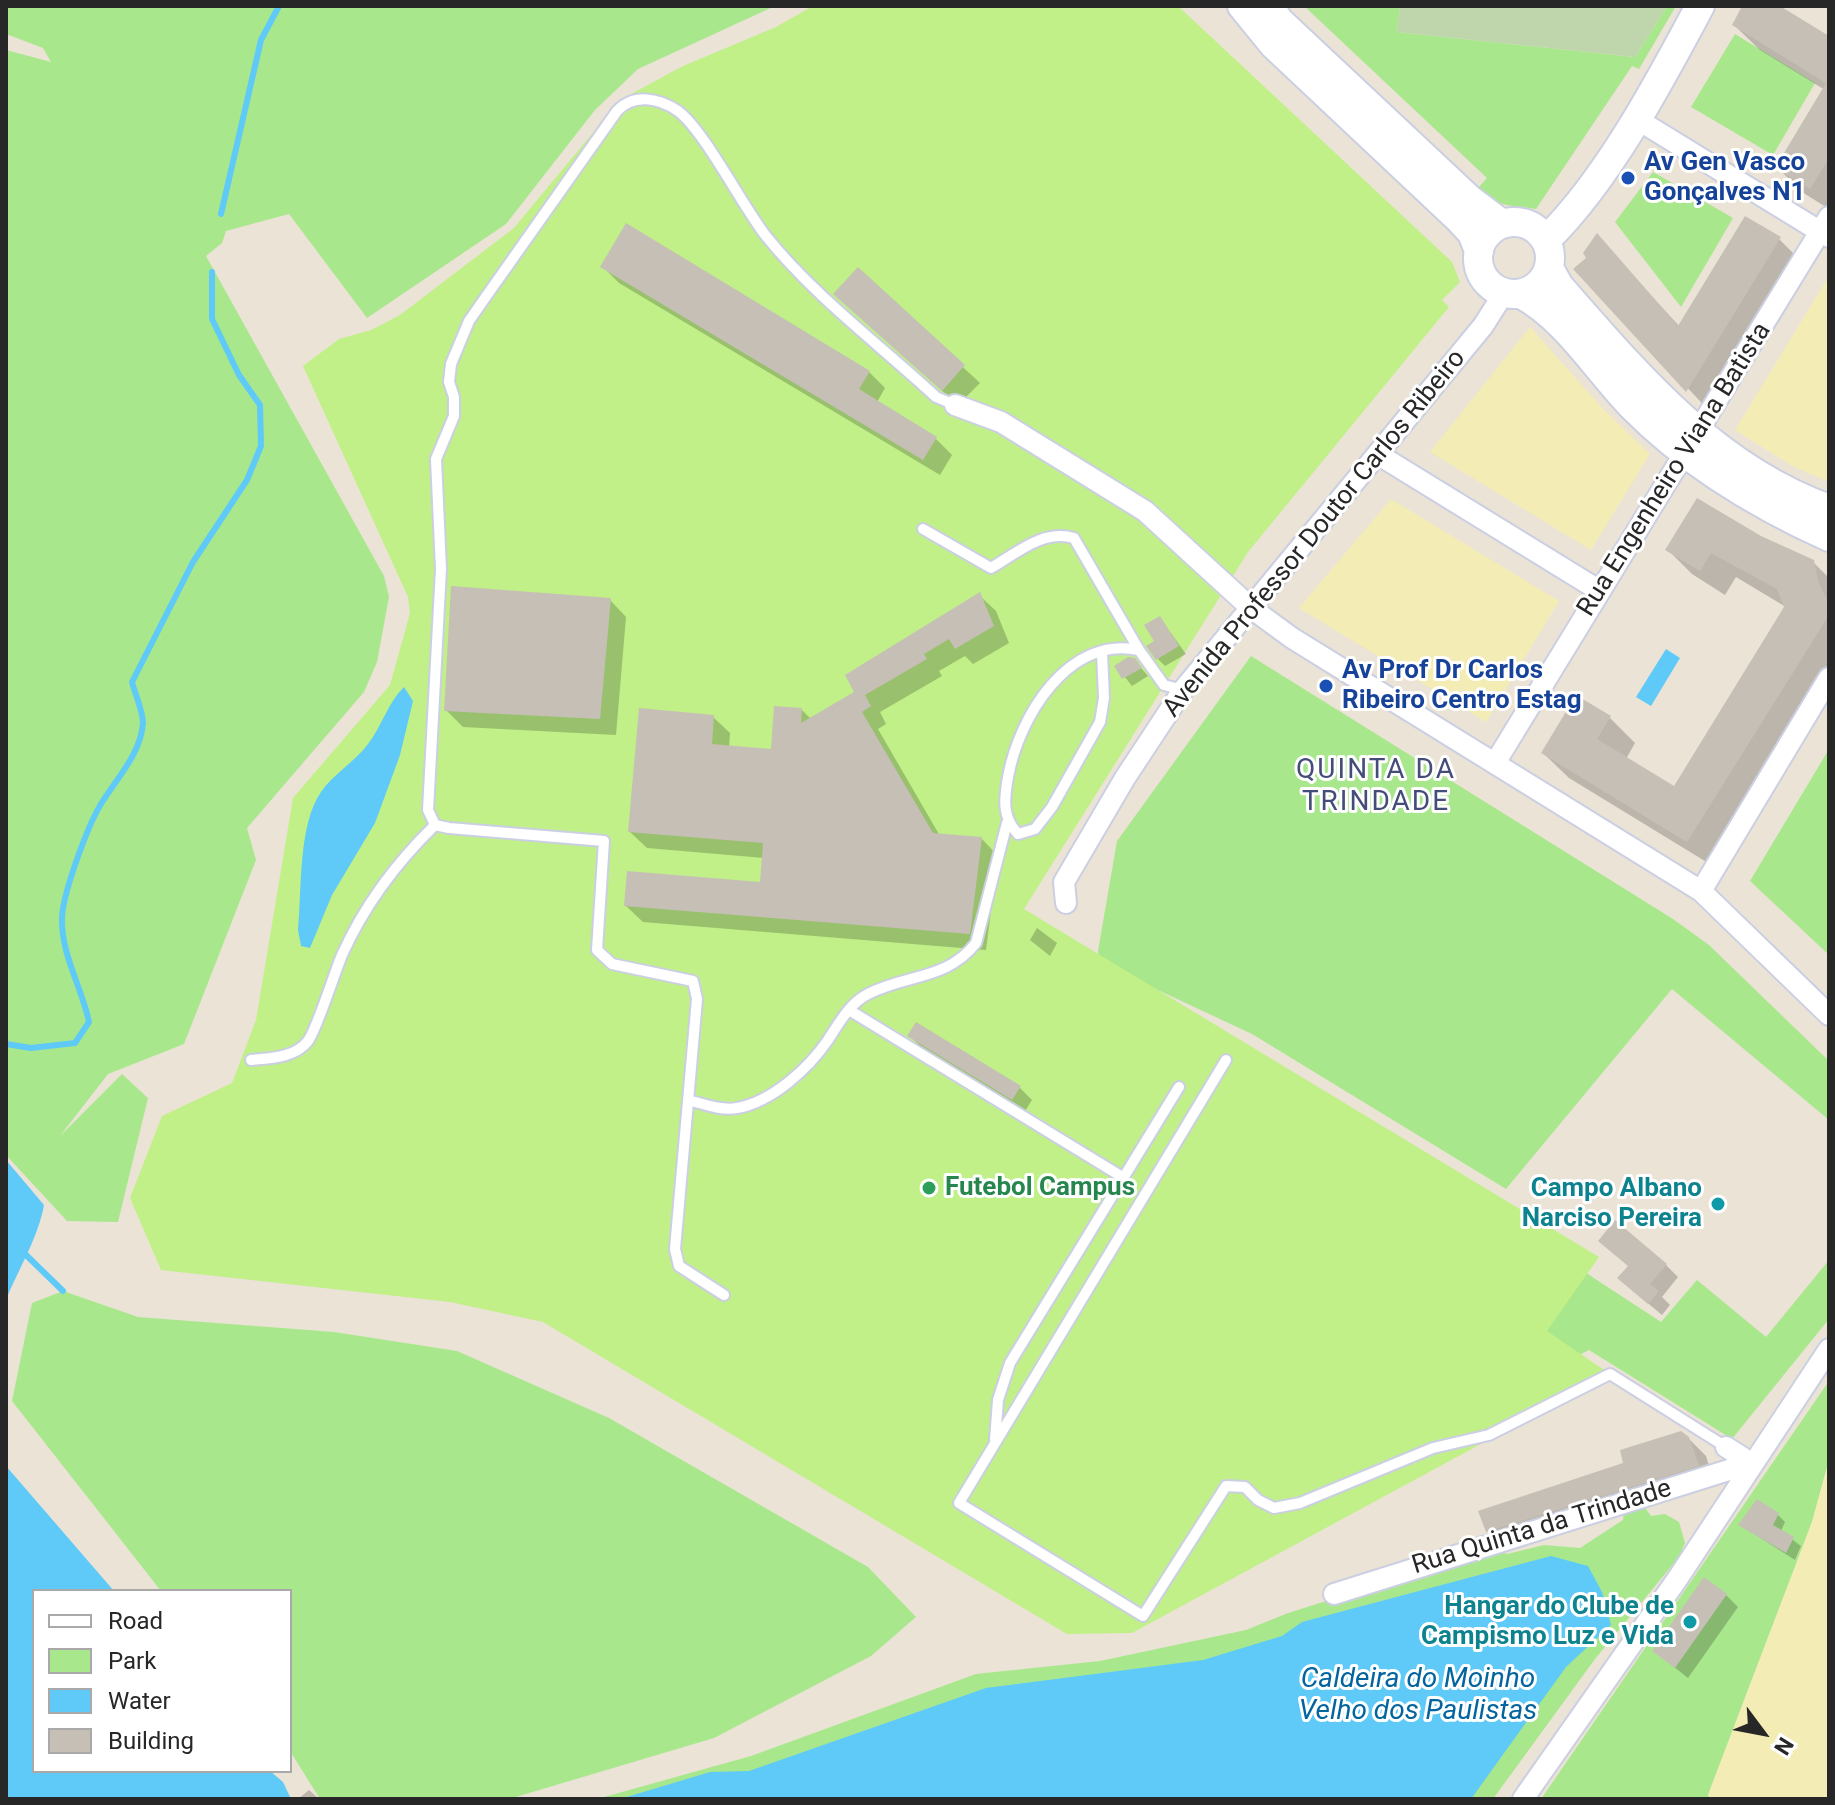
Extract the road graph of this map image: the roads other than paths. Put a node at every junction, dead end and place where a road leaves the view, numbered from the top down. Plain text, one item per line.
1 (1242, 6) edge
2 (1269, 6) edge
3 (1700, 6) edge
4 (1635, 118) junction
5 (1502, 224) junction
6 (1826, 228) edge
7 (1546, 240) junction
8 (1479, 251) junction
9 (1549, 268) junction
10 (1513, 293) junction
11 (955, 405) joint
12 (1692, 443) junction
13 (1379, 455) junction
14 (1829, 509) edge
15 (923, 529) dead end
16 (1829, 537) edge
17 (1600, 591) junction
18 (1251, 608) junction
19 (1139, 650) junction
20 (1102, 652) junction
21 (1829, 678) edge
22 (1183, 690) junction
23 (1495, 763) junction
24 (1007, 823) junction
25 (435, 825) junction
26 (1701, 891) junction
27 (1066, 903) dead end
28 (849, 1010) junction
29 (1829, 1015) edge
30 (251, 1060) dead end
31 (1226, 1060) dead end
32 (1179, 1087) dead end
33 (688, 1100) junction
34 (1124, 1178) junction
35 (724, 1295) dead end
36 (1829, 1349) edge
37 (994, 1444) junction
38 (1726, 1447) joint
39 (1751, 1463) junction
40 (1334, 1594) dead end
41 (1523, 1799) edge

1 - 8 main road
2 - 5 main road
3 - 4 main road
4 - 6 street
4 - 7 main road
5 - 7 main road
5 - 8 main road
6 - 12 street, Rua Engenheiro Viana Batista
7 - 9 main road
8 - 10 main road
9 - 10 main road
9 - 12 main road
10 - 12 main road
10 - 13 street, Avenida Professor Doutor Carlos Ribeiro
11 - 18 street
11 - 25 lane
12 - 14 main road
12 - 16 main road
12 - 17 street, Rua Engenheiro Viana Batista
13 - 17 street
13 - 18 street, Avenida Professor Doutor Carlos Ribeiro
15 - 19 lane
17 - 23 street, Rua Engenheiro Viana Batista
18 - 22 street, Avenida Professor Doutor Carlos Ribeiro
18 - 23 street
19 - 20 lane
19 - 22 lane
20 - 24 lane
20 - 24 lane
21 - 26 street
22 - 27 street, Avenida Professor Doutor Carlos Ribeiro
23 - 26 street
24 - 28 lane
25 - 30 lane
25 - 33 lane
26 - 29 street
28 - 33 lane
28 - 34 lane
31 - 37 lane
32 - 34 lane
33 - 35 lane
34 - 37 lane
36 - 39 street
37 - 38 lane
38 - 39 street
39 - 40 street, Rua Quinta da Trindade
39 - 41 street

